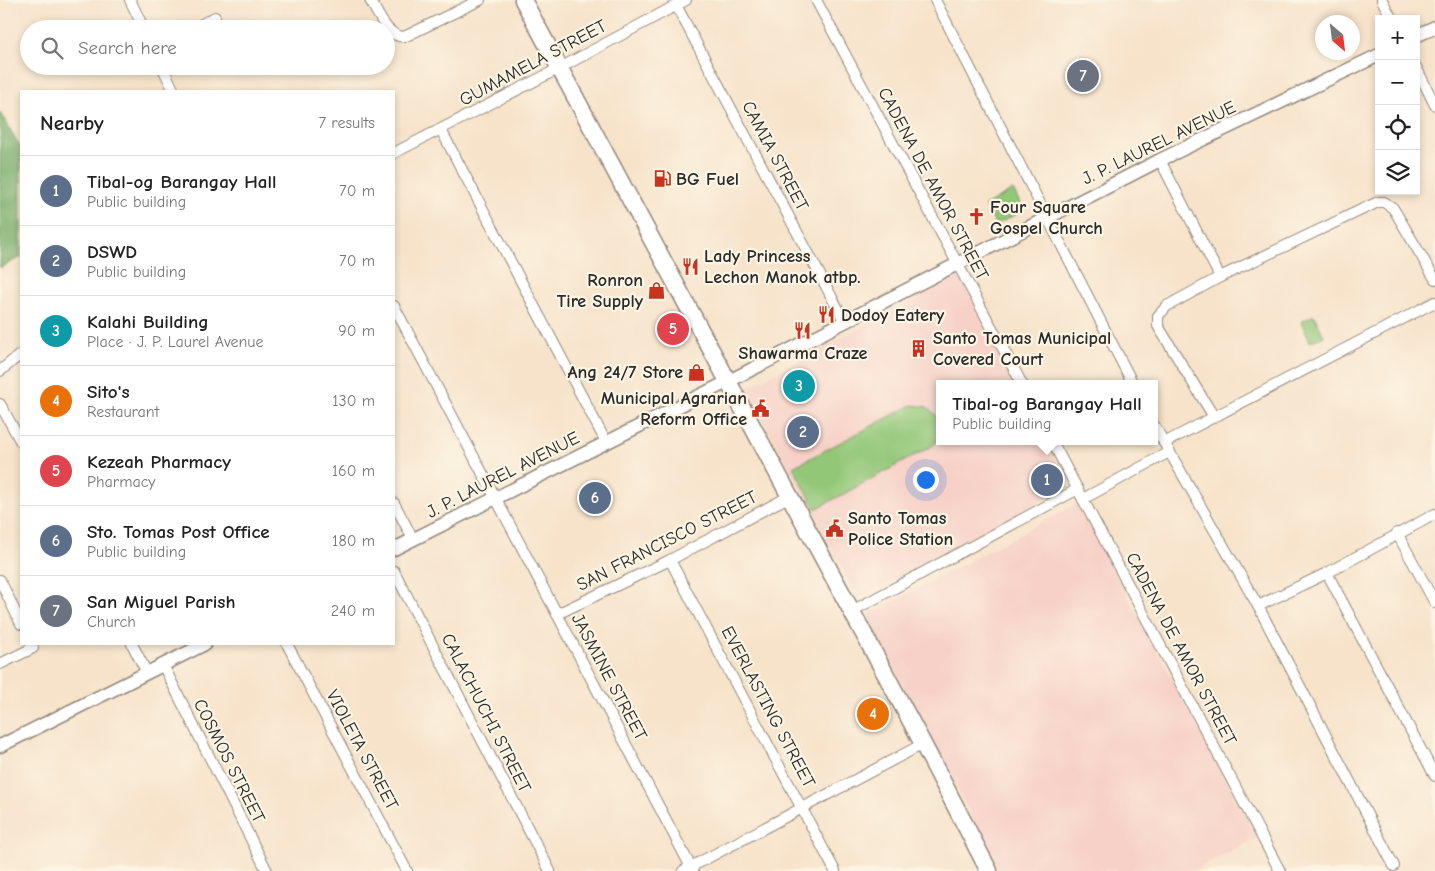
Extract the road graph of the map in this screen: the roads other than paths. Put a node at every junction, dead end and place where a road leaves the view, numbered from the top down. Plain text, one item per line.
1 (130, 0) edge
2 (370, 0) edge
3 (480, 0) edge
4 (523, 0) edge
5 (686, 0) edge
6 (816, 0) edge
7 (935, 0) edge
8 (1382, 0) edge
9 (676, 5) junction
10 (1390, 15) edge
11 (215, 18) dead end
12 (140, 20) edge
13 (211, 20) edge
14 (382, 20) edge
15 (1435, 27) edge
16 (1420, 34) edge
17 (395, 35) edge
18 (1375, 57) edge
19 (560, 68) junction
20 (166, 75) edge
21 (1420, 75) edge
22 (174, 90) edge
23 (1435, 105) edge
24 (441, 130) junction
25 (395, 153) edge
26 (1160, 160) junction
27 (1048, 218) junction
28 (958, 264) junction
29 (1220, 277) junction
30 (1435, 279) edge
31 (1435, 302) edge
32 (395, 308) edge
33 (845, 322) junction
34 (20, 355) edge
35 (0, 371) edge
36 (1020, 380) edge
37 (1132, 380) edge
38 (729, 381) junction
39 (0, 404) edge
40 (1214, 417) junction
41 (1158, 433) edge
42 (20, 440) edge
43 (606, 442) junction
44 (1054, 445) edge
45 (1166, 448) junction
46 (1081, 494) junction
47 (790, 496) junction
48 (496, 498) junction
49 (395, 505) edge
50 (1435, 514) edge
51 (1397, 533) junction
52 (414, 539) junction
53 (395, 548) edge
54 (670, 560) junction
55 (395, 573) edge
56 (1327, 573) junction
57 (0, 580) edge
58 (1435, 603) edge
59 (1258, 606) junction
60 (852, 611) junction
61 (557, 614) junction
62 (20, 622) edge
63 (32, 645) edge
64 (133, 645) edge
65 (203, 645) edge
66 (289, 645) edge
67 (0, 664) edge
68 (163, 665) junction
69 (147, 673) junction
70 (923, 744) junction
71 (0, 746) edge
72 (1435, 776) edge
73 (803, 807) junction
74 (1394, 866) dead end
75 (689, 869) edge
76 (266, 871) edge
77 (407, 871) edge
78 (550, 871) edge
79 (835, 871) edge
80 (989, 871) edge
81 (1280, 871) edge

1 - 12 street
2 - 14 street
3 - 17 street
4 - 19 main road
5 - 9 street, GUMAMELA STREET
6 - 28 street, CADENA DE AMOR STREET
7 - 27 street
8 - 10 street
9 - 19 street, GUMAMELA STREET
9 - 33 street, CAMIA STREET
11 - 13 street
15 - 16 street
18 - 26 street, J. P. LAUREL AVENUE
19 - 24 street, GUMAMELA STREET
19 - 38 main road
20 - 22 street
21 - 23 street
24 - 25 street, GUMAMELA STREET
24 - 43 street
26 - 27 street, J. P. LAUREL AVENUE
26 - 29 street
27 - 28 street, J. P. LAUREL AVENUE
27 - 37 street
28 - 33 street, J. P. LAUREL AVENUE
28 - 36 street, CADENA DE AMOR STREET
29 - 30 street
29 - 40 street
31 - 40 street
32 - 48 street, JASMINE STREET
33 - 38 street, J. P. LAUREL AVENUE
34 - 35 street
38 - 43 street, J. P. LAUREL AVENUE
38 - 47 main road
39 - 42 street
40 - 45 street
41 - 45 street
43 - 48 street, J. P. LAUREL AVENUE
44 - 46 street, CADENA DE AMOR STREET
45 - 46 street
45 - 59 street
46 - 60 street
46 - 81 street, CADENA DE AMOR STREET
47 - 54 street, SAN FRANCISCO STREET
47 - 60 main road
48 - 52 street, J. P. LAUREL AVENUE
48 - 61 street, JASMINE STREET
49 - 52 street
50 - 51 street
51 - 56 street
51 - 58 street
52 - 53 street, J. P. LAUREL AVENUE
54 - 61 street, SAN FRANCISCO STREET
54 - 73 street, EVERLASTING STREET
55 - 78 street, CALACHUCHI STREET
56 - 59 street
56 - 72 street
57 - 62 street
59 - 74 street
60 - 70 main road
61 - 75 street, JASMINE STREET
63 - 67 street
64 - 69 street
65 - 68 street
66 - 77 street, VIOLETA STREET
68 - 69 street
68 - 76 street, COSMOS STREET
69 - 71 street
70 - 73 street
70 - 80 main road
73 - 75 street
73 - 79 street, EVERLASTING STREET

